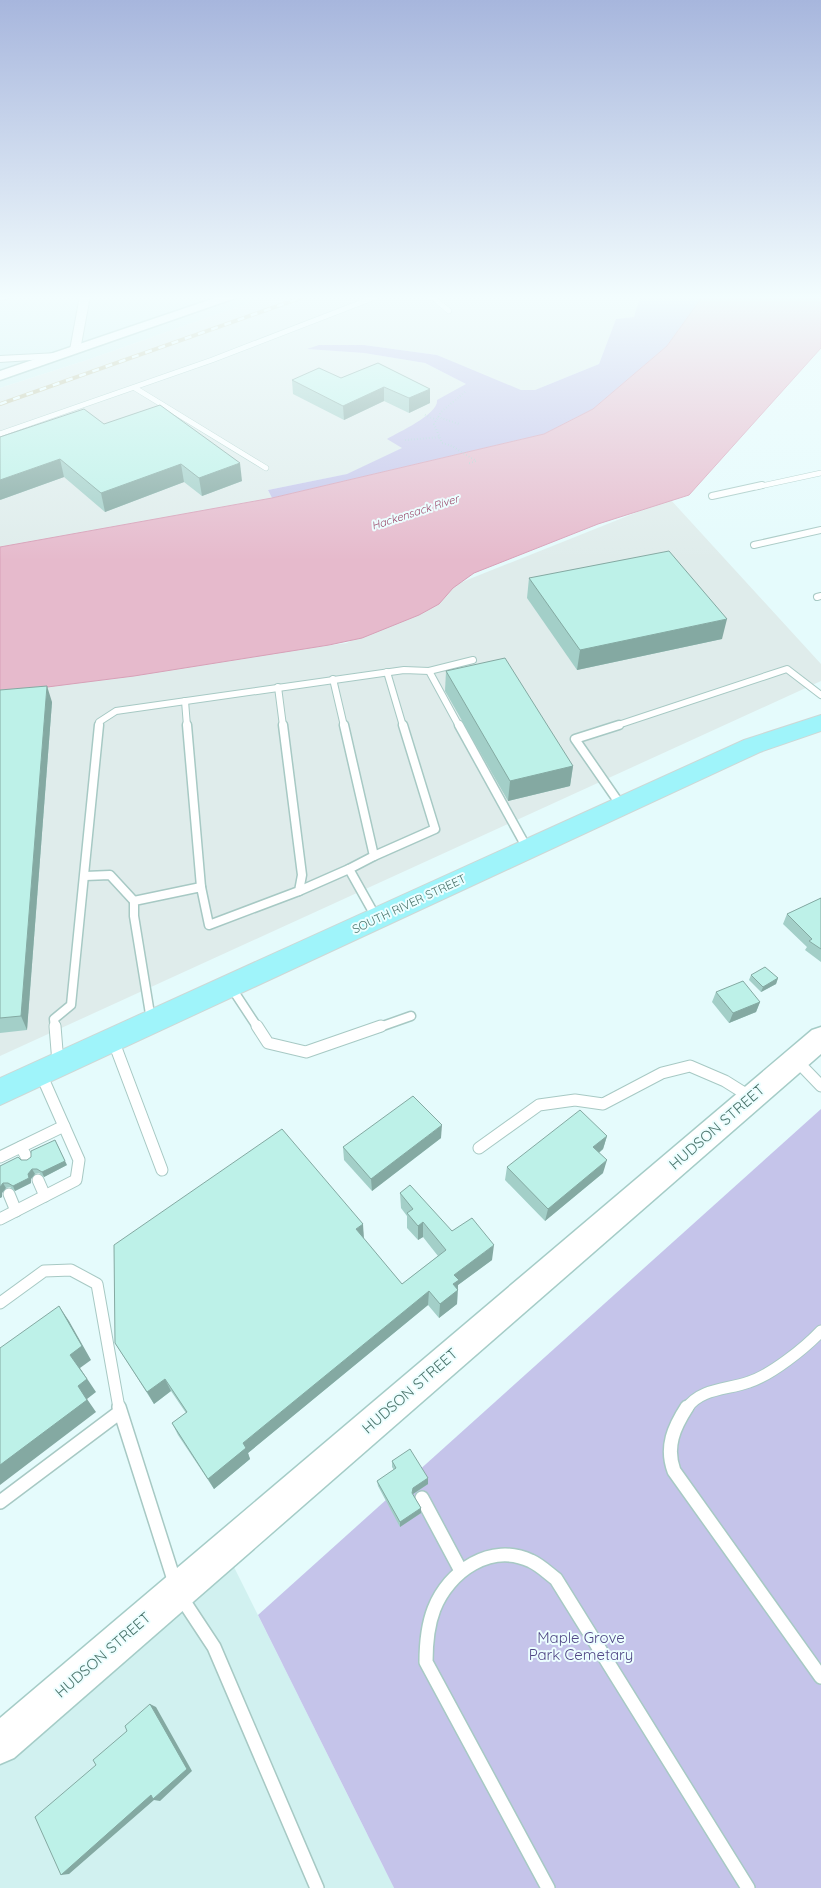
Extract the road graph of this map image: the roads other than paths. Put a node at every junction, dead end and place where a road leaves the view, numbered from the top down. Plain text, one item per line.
1 (147, 384) edge
2 (136, 388) junction
3 (20, 427) junction
4 (0, 434) edge
5 (13, 438) edge
6 (266, 468) dead end
7 (821, 473) edge
8 (712, 496) dead end
9 (821, 530) edge
10 (754, 545) dead end
11 (473, 660) dead end
12 (429, 671) junction
13 (387, 672) junction
14 (333, 679) junction
15 (278, 687) junction
16 (821, 695) edge
17 (186, 701) junction
18 (821, 715) edge
19 (821, 722) edge
20 (752, 746) junction
21 (622, 807) junction
22 (528, 850) junction
23 (374, 856) junction
24 (349, 869) junction
25 (85, 876) junction
26 (201, 887) junction
27 (299, 891) junction
28 (134, 901) junction
29 (377, 919) junction
30 (231, 986) junction
31 (411, 1016) dead end
32 (151, 1023) junction
33 (821, 1038) edge
34 (113, 1040) junction
35 (795, 1060) junction
36 (50, 1070) junction
37 (821, 1086) edge
38 (0, 1092) edge
39 (751, 1098) junction
40 (64, 1126) junction
41 (21, 1146) junction
42 (479, 1148) dead end
43 (0, 1157) edge
44 (27, 1158) edge
45 (162, 1170) dead end
46 (38, 1180) dead end
47 (9, 1194) dead end
48 (45, 1196) junction
49 (16, 1210) junction
50 (0, 1219) edge
51 (0, 1303) edge
52 (821, 1332) edge
53 (120, 1412) junction
54 (422, 1498) dead end
55 (0, 1502) edge
56 (461, 1571) junction
57 (177, 1591) junction
58 (821, 1677) edge
59 (0, 1744) edge
60 (317, 1888) edge
61 (548, 1888) edge
62 (748, 1888) edge

1 - 2 lane
2 - 3 lane
2 - 6 lane
3 - 4 lane
3 - 5 lane
7 - 8 lane
9 - 10 lane
11 - 12 lane
12 - 13 lane
12 - 22 lane
13 - 14 lane
13 - 23 lane
14 - 15 lane
14 - 23 lane
15 - 17 lane
15 - 27 lane
16 - 21 lane
17 - 25 lane
17 - 26 lane
18 - 20 main road
19 - 20 main road, SOUTH RIVER STREET
20 - 21 main road, SOUTH RIVER STREET
21 - 22 main road, SOUTH RIVER STREET
22 - 29 main road, SOUTH RIVER STREET
23 - 24 lane
24 - 27 lane
24 - 29 lane
25 - 28 lane
25 - 36 lane
26 - 27 lane
26 - 28 lane
28 - 32 lane
29 - 30 main road, SOUTH RIVER STREET
30 - 31 lane
30 - 32 main road, SOUTH RIVER STREET
32 - 34 main road, SOUTH RIVER STREET
33 - 35 main road, HUDSON STREET
34 - 36 main road, SOUTH RIVER STREET
34 - 45 lane
35 - 37 lane
35 - 39 main road, HUDSON STREET
36 - 38 main road, SOUTH RIVER STREET
36 - 40 lane
39 - 42 lane
39 - 57 main road, HUDSON STREET
40 - 41 lane
40 - 48 lane
41 - 43 lane
41 - 44 lane
46 - 48 lane
47 - 49 lane
48 - 49 lane
49 - 50 lane
51 - 53 lane
52 - 58 lane
53 - 55 lane
53 - 57 lane
54 - 56 lane
56 - 61 lane
56 - 62 lane
57 - 59 main road, HUDSON STREET
57 - 60 lane

